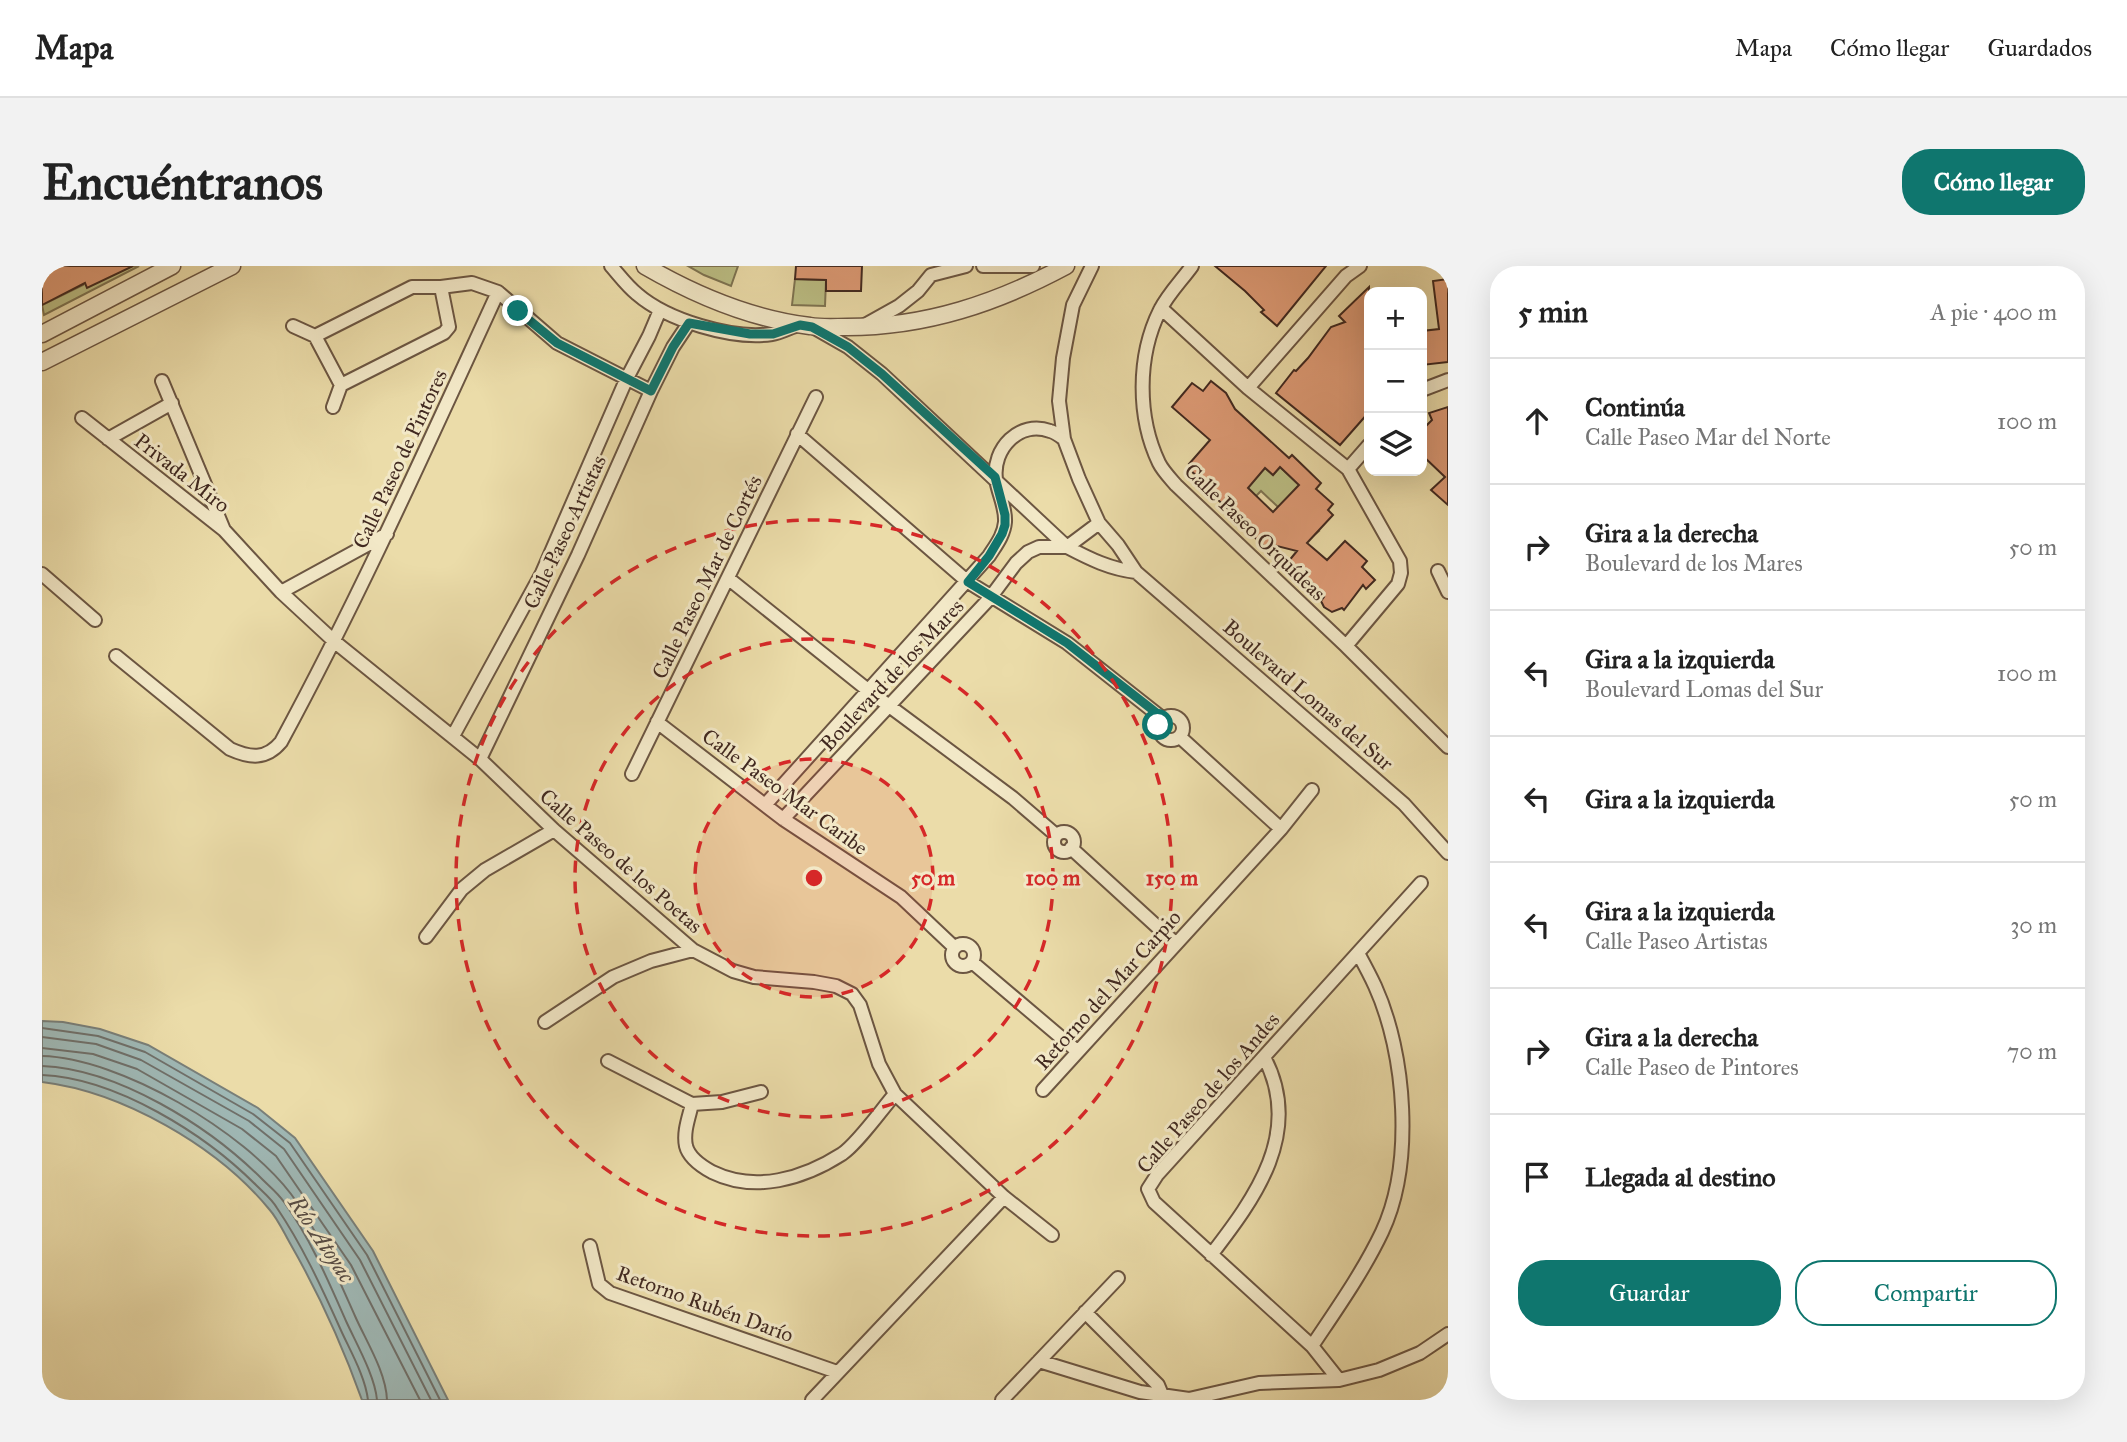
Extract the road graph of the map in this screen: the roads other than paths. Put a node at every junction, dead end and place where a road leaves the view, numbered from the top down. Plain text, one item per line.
1 (172, 266) edge
2 (232, 266) edge
3 (611, 266) edge
4 (645, 266) edge
5 (966, 266) edge
6 (983, 266) edge
7 (1032, 266) edge
8 (1066, 266) edge
9 (1092, 266) edge
10 (1192, 266) edge
11 (1360, 266) edge
12 (931, 271) edge
13 (441, 287) junction
14 (498, 292) junction
15 (1161, 308) junction
16 (660, 310) junction
17 (689, 323) junction
18 (293, 326) dead end
19 (806, 326) junction
20 (861, 327) junction
21 (42, 334) edge
22 (314, 336) junction
23 (42, 362) edge
24 (626, 380) junction
25 (1448, 380) edge
26 (162, 382) dead end
27 (341, 385) junction
28 (1248, 388) junction
29 (1427, 388) edge
30 (651, 391) junction
31 (816, 397) dead end
32 (172, 403) junction
33 (333, 407) dead end
34 (82, 418) dead end
35 (797, 433) junction
36 (108, 439) junction
37 (1065, 439) junction
38 (1364, 451) edge
39 (1348, 469) junction
40 (995, 477) junction
41 (1099, 523) junction
42 (224, 530) junction
43 (387, 534) junction
44 (555, 543) junction
45 (1067, 547) junction
46 (578, 555) junction
47 (1438, 571) dead end
48 (1136, 572) junction
49 (542, 573) junction
50 (42, 574) edge
51 (729, 579) junction
52 (968, 582) junction
53 (562, 584) junction
54 (281, 592) junction
55 (1448, 592) edge
56 (990, 598) junction
57 (94, 620) dead end
58 (335, 642) junction
59 (1346, 646) junction
60 (116, 656) dead end
61 (869, 691) junction
62 (890, 705) junction
63 (657, 722) junction
64 (453, 736) junction
65 (1448, 747) edge
66 (480, 759) junction
67 (632, 774) dead end
68 (1312, 790) dead end
69 (765, 805) junction
70 (783, 819) junction
71 (1281, 829) junction
72 (554, 831) junction
73 (1448, 853) edge
74 (1421, 883) dead end
75 (426, 937) dead end
76 (1175, 943) junction
77 (693, 950) junction
78 (1358, 953) junction
79 (545, 1022) dead end
80 (1077, 1051) junction
81 (1264, 1058) junction
82 (608, 1061) dead end
83 (1043, 1090) dead end
84 (761, 1092) dead end
85 (895, 1094) junction
86 (692, 1104) junction
87 (1004, 1196) junction
88 (1052, 1235) dead end
89 (590, 1246) dead end
90 (1211, 1255) junction
91 (1118, 1278) dead end
92 (1085, 1312) junction
93 (1448, 1334) edge
94 (1312, 1346) junction
95 (1039, 1361) junction
96 (837, 1372) junction
97 (1339, 1380) junction
98 (1163, 1397) junction
99 (812, 1400) edge
100 (1002, 1400) edge

1 - 21 street
2 - 23 street
3 - 16 street
4 - 19 street
5 - 12 street
6 - 7 street
8 - 20 street
9 - 37 street, Boulevard Lomas del Sur
10 - 15 street, Calle Paseo Orquídeas
11 - 28 street
12 - 20 street
13 - 14 street
13 - 22 street
13 - 27 street
14 - 24 street
14 - 43 street, Calle Paseo de Pintores
15 - 28 street
15 - 59 street, Calle Paseo Orquídeas
16 - 17 street
16 - 24 street, Calle Paseo Artistas
17 - 19 street
17 - 30 street, Calle Paseo Artistas
18 - 22 street
19 - 20 street
19 - 40 street, Boulevard Lomas del Sur
22 - 27 street
24 - 30 street
24 - 44 street, Calle Paseo Artistas
25 - 29 street
26 - 32 street, Privada Miro
27 - 33 street
28 - 39 street
30 - 46 street, Calle Paseo Artistas
31 - 35 street, Calle Paseo Mar de Cortés
32 - 36 street, Privada Miro
32 - 42 street, Privada Miro
34 - 36 street, Privada Miro
35 - 51 street, Calle Paseo Mar de Cortés
35 - 52 street
36 - 42 street, Privada Miro
37 - 40 street
37 - 41 street, Boulevard Lomas del Sur
38 - 39 street
39 - 59 street
40 - 45 street, Boulevard Lomas del Sur
40 - 52 street, Boulevard de los Mares
41 - 45 street
41 - 48 street, Boulevard Lomas del Sur
42 - 54 street, Calle Paseo de los Poetas
43 - 54 street
43 - 58 street, Calle Paseo de Pintores
44 - 46 street
44 - 49 street, Calle Paseo Artistas
45 - 48 street, Boulevard Lomas del Sur
45 - 56 street, Boulevard de los Mares
46 - 53 street, Calle Paseo Artistas
47 - 55 street
48 - 73 street, Boulevard Lomas del Sur
49 - 53 street
49 - 64 street, Calle Paseo Artistas
50 - 57 street
51 - 61 street
51 - 63 street, Calle Paseo Mar de Cortés
52 - 56 street
52 - 61 street, Boulevard de los Mares
53 - 66 street, Calle Paseo Artistas
54 - 58 street, Calle Paseo de los Poetas
56 - 62 street, Boulevard de los Mares
56 - 71 street
58 - 60 street, Calle Paseo de Pintores
58 - 64 street, Calle Paseo de los Poetas
59 - 65 street, Calle Paseo Orquídeas
61 - 62 street
61 - 69 street, Boulevard de los Mares
62 - 70 street, Boulevard de los Mares
62 - 76 street
63 - 67 street, Calle Paseo Mar de Cortés
63 - 69 street, Calle Paseo Mar Caribe
64 - 66 street, Calle Paseo de los Poetas
66 - 72 street, Calle Paseo de los Poetas
68 - 71 street, Retorno del Mar Carpio
69 - 70 street, Calle Paseo Mar Caribe
70 - 80 street, Calle Paseo Mar Caribe
71 - 76 street, Retorno del Mar Carpio
72 - 75 street
72 - 77 street, Calle Paseo de los Poetas
74 - 78 street, Calle Paseo de los Andes
76 - 80 street, Retorno del Mar Carpio
77 - 79 street
77 - 85 street, Calle Paseo de los Poetas
78 - 81 street, Calle Paseo de los Andes
78 - 94 street
80 - 83 street, Retorno del Mar Carpio
81 - 90 street
81 - 90 street, Calle Paseo de los Andes
82 - 86 street
84 - 86 street
85 - 86 street
85 - 87 street, Calle Paseo de los Poetas
87 - 88 street, Calle Paseo de los Poetas
87 - 96 street
89 - 96 street, Retorno Rubén Darío
90 - 94 street, Calle Paseo de los Andes
91 - 92 street
92 - 95 street
92 - 98 street
93 - 97 street
94 - 97 street, Calle Paseo de los Andes
95 - 98 street
95 - 100 street
96 - 99 street
97 - 98 street

